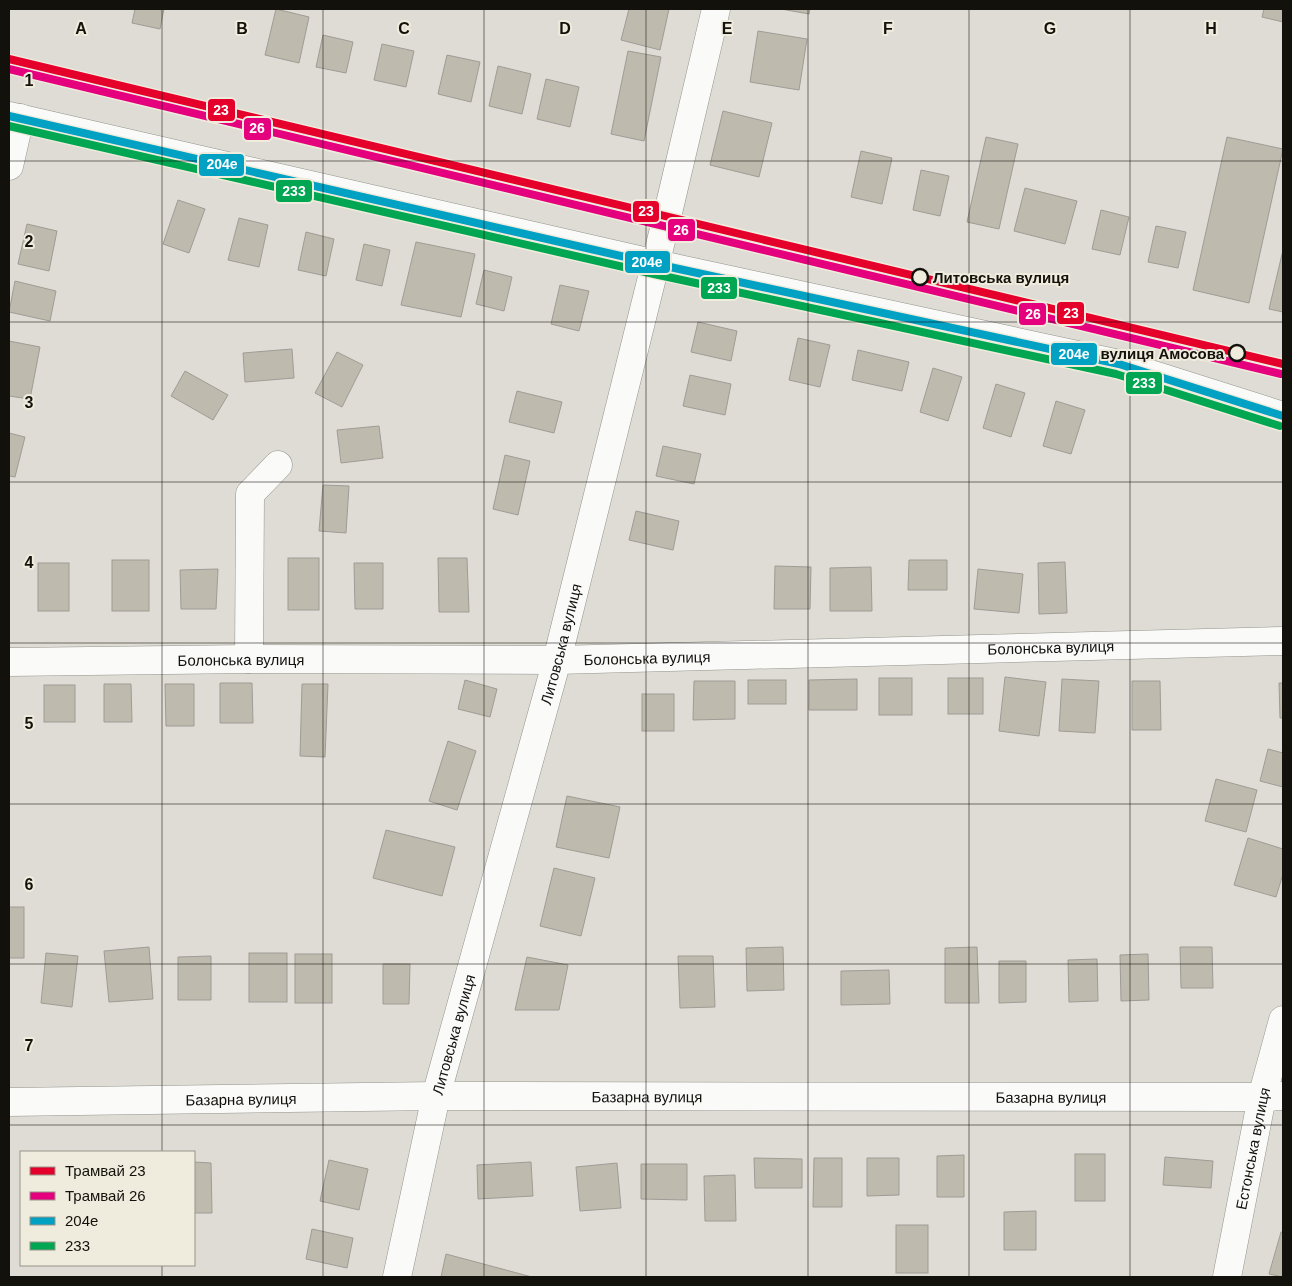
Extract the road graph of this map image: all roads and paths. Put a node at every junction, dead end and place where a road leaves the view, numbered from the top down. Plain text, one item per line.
1 (716, 9) edge
2 (14, 117) edge
3 (9, 166) edge
4 (656, 264) junction
5 (1283, 416) edge
6 (278, 464) dead end
7 (1283, 641) edge
8 (249, 659) junction
9 (557, 660) junction
10 (9, 662) edge
11 (1283, 1020) edge
12 (436, 1096) junction
13 (1273, 1097) edge
14 (9, 1102) edge
15 (397, 1277) edge
16 (1227, 1277) edge

1 - 4 street, Литовська вулиця
2 - 3 street
2 - 4 street
4 - 5 street
4 - 9 street, Литовська вулиця
6 - 8 street
7 - 9 street, Болонська вулиця
8 - 9 street, Болонська вулиця
8 - 10 street, Болонська вулиця
9 - 12 street, Литовська вулиця
11 - 13 street, Естонська вулиця
12 - 13 street, Базарна вулиця
12 - 14 street, Базарна вулиця
12 - 15 street, Литовська вулиця
13 - 16 street, Естонська вулиця

